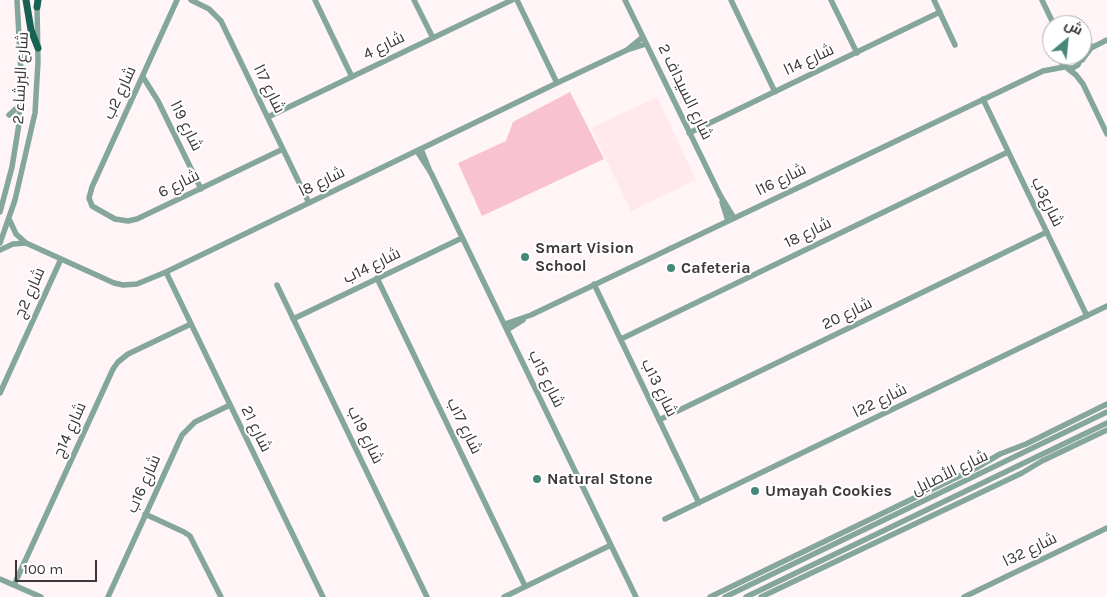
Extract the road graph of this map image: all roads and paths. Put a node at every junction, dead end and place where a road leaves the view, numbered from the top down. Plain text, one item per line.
1 (17, 0) edge
2 (26, 0) edge
3 (177, 0) edge
4 (191, 0) edge
5 (315, 0) edge
6 (414, 0) edge
7 (512, 0) edge
8 (517, 0) edge
9 (625, 0) edge
10 (731, 0) edge
11 (831, 0) edge
12 (934, 0) edge
13 (1042, 0) edge
14 (37, 2) edge
15 (940, 12) junction
16 (1049, 15) edge
17 (433, 38) junction
18 (644, 40) junction
19 (1107, 40) edge
20 (955, 45) dead end
21 (1094, 46) edge
22 (38, 48) junction
23 (857, 53) junction
24 (1051, 65) edge
25 (1077, 65) edge
26 (1081, 65) edge
27 (1066, 67) junction
28 (1043, 71) junction
29 (143, 77) junction
30 (352, 77) junction
31 (557, 83) junction
32 (1083, 84) junction
33 (775, 92) junction
34 (983, 100) junction
35 (20, 105) junction
36 (9, 115) dead end
37 (268, 117) junction
38 (690, 133) junction
39 (1107, 134) edge
40 (283, 149) junction
41 (419, 150) junction
42 (1008, 152) junction
43 (201, 188) junction
44 (89, 198) joint
45 (309, 203) junction
46 (0, 212) edge
47 (10, 219) junction
48 (731, 219) junction
49 (1047, 232) junction
50 (462, 238) junction
51 (0, 243) edge
52 (26, 243) junction
53 (0, 250) edge
54 (61, 259) junction
55 (166, 272) junction
56 (377, 278) junction
57 (277, 284) dead end
58 (594, 284) junction
59 (1107, 306) edge
60 (1087, 316) junction
61 (294, 319) junction
62 (191, 324) junction
63 (506, 327) junction
64 (620, 339) junction
65 (0, 393) edge
66 (1107, 404) edge
67 (230, 405) junction
68 (1107, 412) edge
69 (659, 420) junction
70 (1107, 423) edge
71 (1107, 430) edge
72 (970, 489) junction
73 (982, 492) junction
74 (699, 503) junction
75 (145, 514) junction
76 (665, 519) dead end
77 (893, 526) junction
78 (1107, 528) edge
79 (885, 537) junction
80 (611, 545) junction
81 (0, 578) edge
82 (14, 585) junction
83 (525, 586) junction
84 (42, 597) edge
85 (108, 597) edge
86 (221, 597) edge
87 (322, 597) edge
88 (428, 597) edge
89 (504, 597) edge
90 (636, 597) edge
91 (710, 597) edge
92 (725, 597) edge
93 (746, 597) edge
94 (761, 597) edge
95 (964, 597) edge

1 - 35 street, شارع البرشاء 2
2 - 22 main road
3 - 29 street, شارع 2ب
4 - 37 street, شارع 17ا
5 - 30 street
6 - 17 street
7 - 17 street, شارع 4
8 - 31 street
9 - 18 street, شارع السيداف 2
10 - 33 street
11 - 23 street
12 - 15 street
13 - 16 street
14 - 22 street, شارع البرشاء 2
15 - 20 street
15 - 23 street, شارع 14ا
17 - 30 street, شارع 4
18 - 31 street, شارع 8ا
18 - 38 street, شارع السيداف 2
19 - 21 street
22 - 47 street, شارع البرشاء 2
23 - 33 street, شارع 14ا
24 - 28 street, شارع 16ا
25 - 27 street, شارع 16ا
26 - 32 street
27 - 28 street, شارع 16ا
27 - 32 street
28 - 34 street, شارع 16ا
29 - 43 street, شارع 19ا
29 - 44 street, شارع 2ب
30 - 37 street, شارع 4
31 - 41 street, شارع 8ا
32 - 39 street
33 - 38 street, شارع 14ا
34 - 42 street, شارع3ب
34 - 48 street, شارع 16ا
35 - 36 street
35 - 46 street, شارع البرشاء 2
37 - 40 street, شارع 17ا
38 - 48 street, شارع السيداف 2
40 - 43 street, شارع 6
40 - 45 street, شارع 17ا
41 - 45 street, شارع 8ا
41 - 50 street, شارع 15ب
42 - 49 street, شارع3ب
42 - 64 street, شارع 18
43 - 44 street, شارع 6
45 - 55 street, شارع 8ا
47 - 51 street, شارع البرشاء 2
47 - 52 street, شارع 8ا
48 - 58 street, شارع 16ا
49 - 60 street, شارع3ب
49 - 69 street, شارع 20
50 - 56 street, شارع 14ب
50 - 63 street, شارع 15ب
52 - 53 street
52 - 54 street, شارع 8ا
54 - 55 street, شارع 8ا
54 - 65 street, شارع 2ج
55 - 62 street, شارع 21
56 - 61 street, شارع 14ب
56 - 83 street, شارع 17ب
57 - 61 street, شارع 19ب
58 - 63 street, شارع 16ا
58 - 64 street, شارع 13ب
59 - 60 street, شارع 22ا
60 - 74 street, شارع 22ا
61 - 88 street, شارع 19ب
62 - 67 street, شارع 21
62 - 82 street, شارع 14ج
63 - 80 street, شارع 15ب
64 - 69 street, شارع 13ب
66 - 91 street
67 - 75 street, شارع 16ب
67 - 87 street, شارع 21
68 - 92 street, شارع الأصايل
69 - 74 street, شارع 13ب
70 - 72 street, شارع الأصايل
71 - 73 street
72 - 73 street
72 - 77 street, شارع الأصايل
73 - 79 street
74 - 76 street, شارع 22ا
75 - 85 street, شارع 16ب
75 - 86 street
77 - 79 street
77 - 93 street, شارع الأصايل
78 - 95 street, شارع 32ا
79 - 94 street
80 - 83 street
80 - 90 street, شارع 15ب
81 - 82 street
82 - 84 street
83 - 89 street

